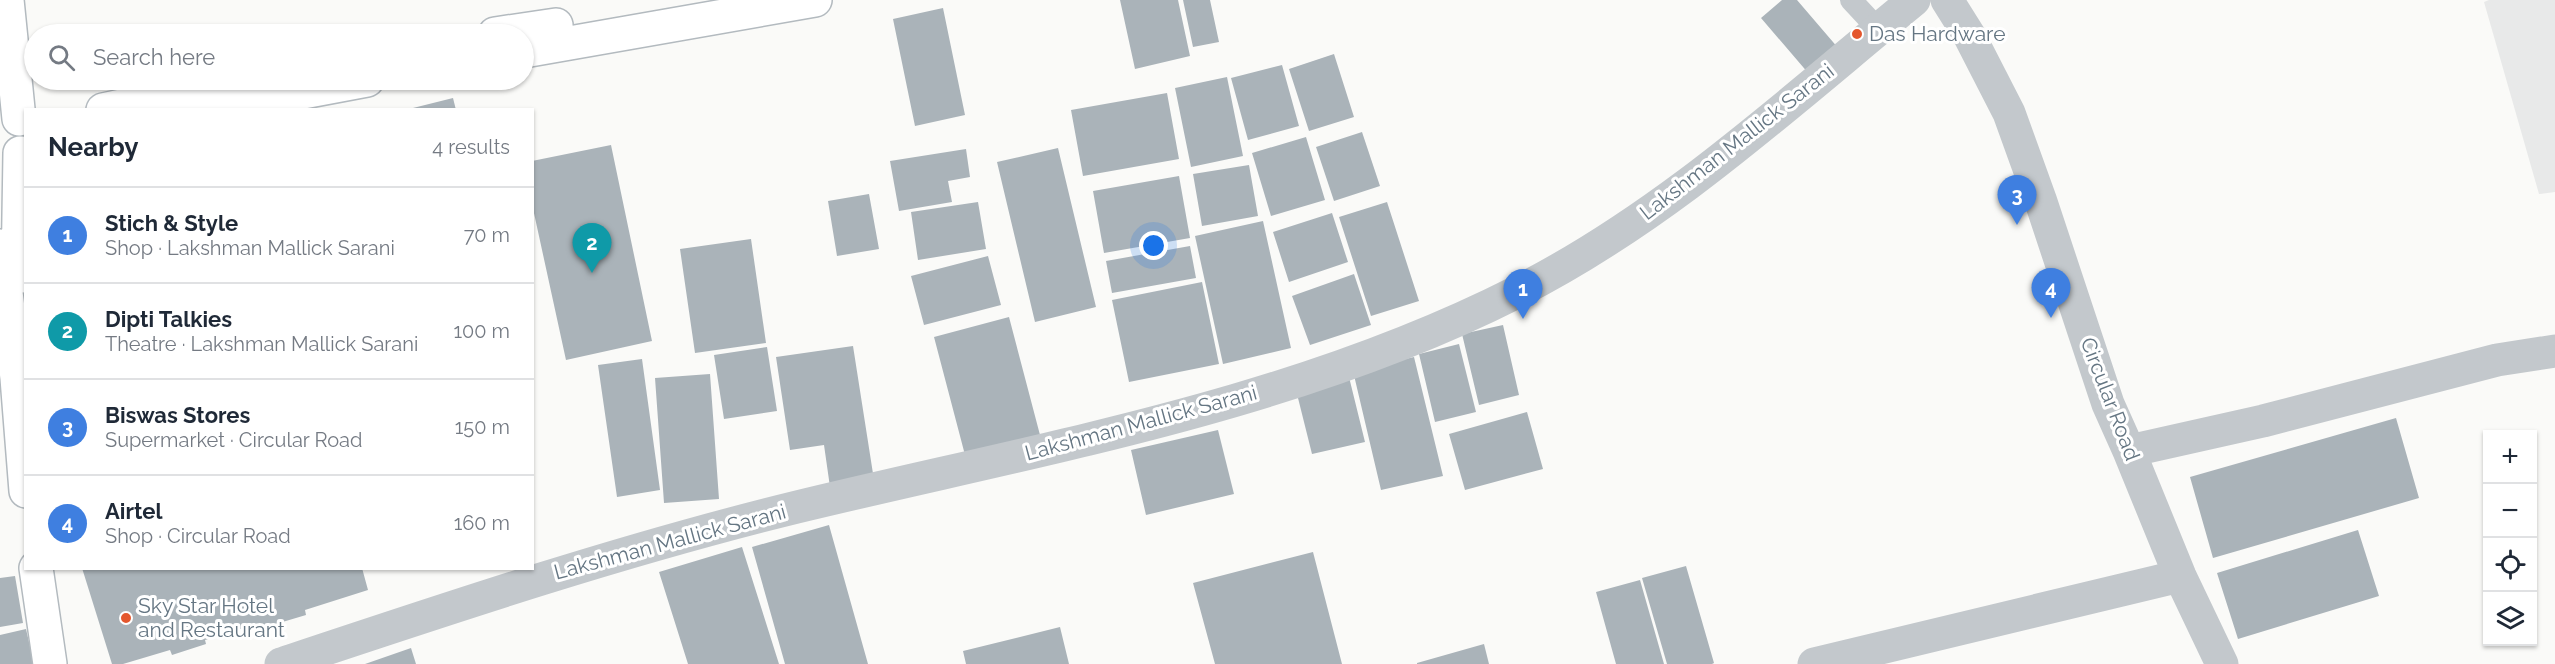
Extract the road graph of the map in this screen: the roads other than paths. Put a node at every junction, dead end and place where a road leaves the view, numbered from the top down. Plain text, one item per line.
1 (698, 0) edge
2 (815, 0) edge
3 (1851, 0) edge
4 (1914, 0) edge
5 (1947, 0) edge
6 (7, 5) edge
7 (534, 27) edge
8 (1878, 29) junction
9 (534, 49) edge
10 (0, 50) edge
11 (198, 90) edge
12 (314, 90) edge
13 (112, 108) edge
14 (219, 108) edge
15 (19, 136) edge
16 (0, 246) edge
17 (2555, 351) edge
18 (9, 380) edge
19 (2129, 451) junction
20 (24, 479) edge
21 (36, 570) edge
22 (2180, 576) junction
23 (50, 664) edge
24 (282, 664) edge
25 (1814, 664) edge
26 (2222, 664) edge

1 - 7 street
2 - 9 street
3 - 8 lane
4 - 8 street, Lakshman Mallick Sarani
5 - 19 street, Circular Road
6 - 10 street
6 - 15 street
8 - 24 street, Lakshman Mallick Sarani
11 - 13 street
12 - 14 street
15 - 18 street
16 - 18 street
17 - 19 street
18 - 20 street
19 - 22 street, Circular Road
21 - 23 street
22 - 25 street
22 - 26 street, Circular Road

